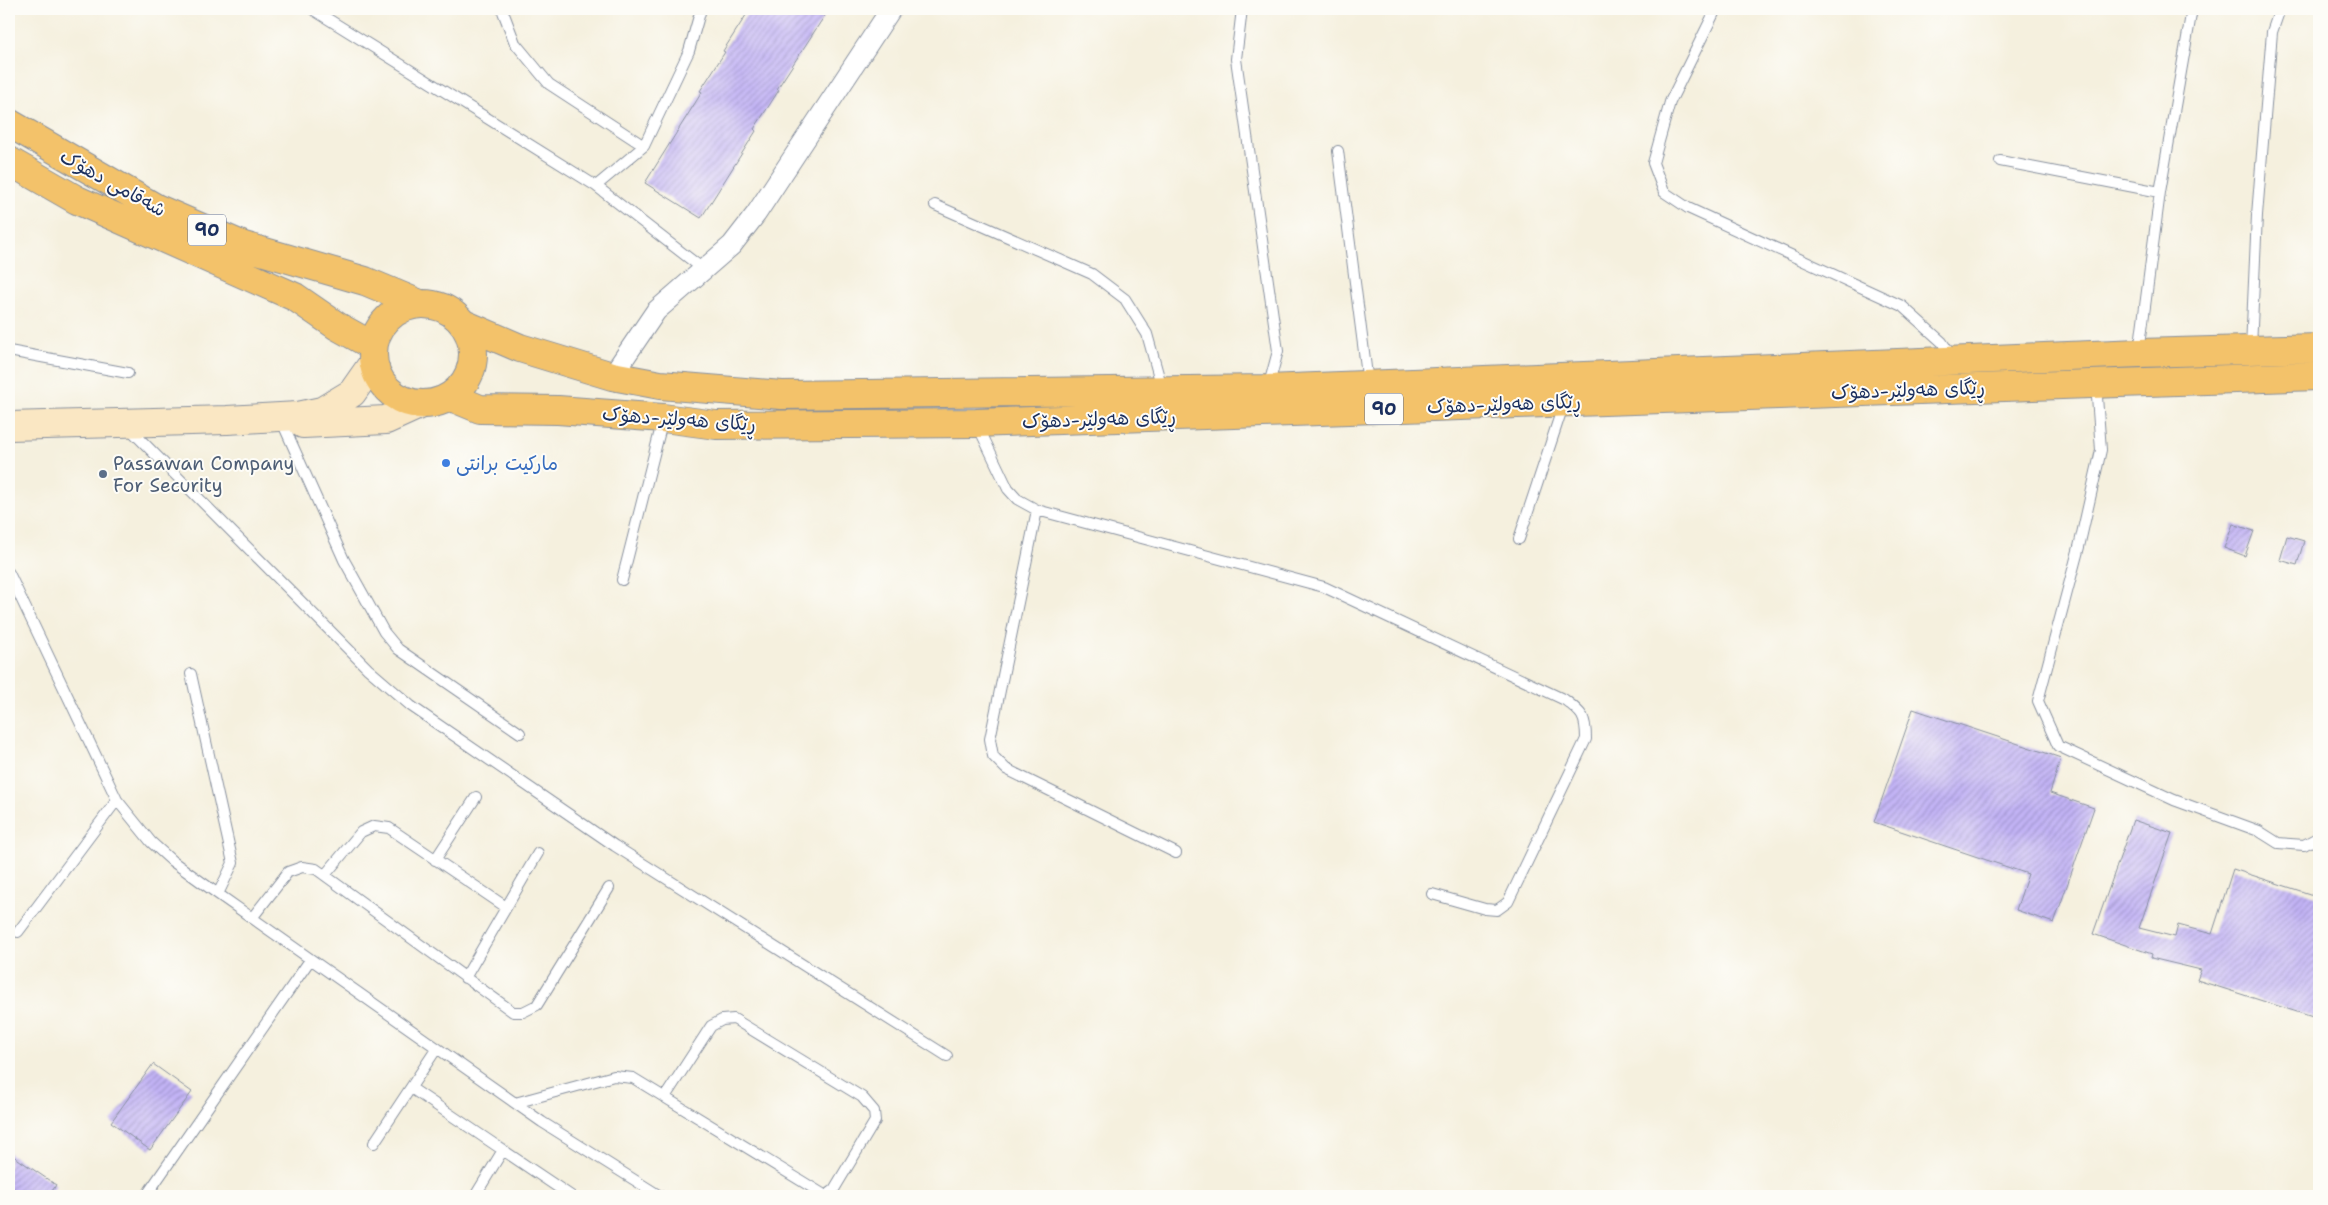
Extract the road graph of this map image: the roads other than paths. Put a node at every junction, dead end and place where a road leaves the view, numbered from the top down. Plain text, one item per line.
1 (312, 9) edge
2 (502, 9) edge
3 (701, 9) edge
4 (891, 9) edge
5 (1242, 9) edge
6 (1716, 9) edge
7 (2192, 9) edge
8 (2280, 9) edge
9 (9, 122) edge
10 (644, 146) junction
11 (1338, 151) dead end
12 (9, 161) edge
13 (2000, 161) dead end
14 (596, 186) junction
15 (2160, 192) junction
16 (936, 206) dead end
17 (704, 269) junction
18 (420, 304) junction
19 (464, 324) junction
20 (2319, 348) edge
21 (2251, 349) junction
22 (9, 352) edge
23 (2139, 353) junction
24 (373, 354) junction
25 (1954, 360) junction
26 (128, 373) dead end
27 (612, 376) junction
28 (2319, 376) edge
29 (1368, 384) junction
30 (2096, 384) junction
31 (1268, 389) junction
32 (1163, 391) junction
33 (451, 397) junction
34 (1564, 402) junction
35 (419, 405) junction
36 (663, 418) junction
37 (227, 420) junction
38 (123, 422) junction
39 (976, 423) junction
40 (283, 424) junction
41 (9, 426) edge
42 (1037, 510) junction
43 (1519, 539) dead end
44 (9, 573) edge
45 (622, 580) dead end
46 (191, 674) dead end
47 (520, 733) dead end
48 (476, 797) dead end
49 (117, 800) junction
50 (2319, 837) edge
51 (538, 853) dead end
52 (1176, 853) dead end
53 (436, 860) junction
54 (325, 875) junction
55 (609, 888) dead end
56 (218, 894) junction
57 (1432, 894) dead end
58 (506, 907) junction
59 (252, 918) junction
60 (18, 932) dead end
61 (310, 960) junction
62 (465, 978) junction
63 (437, 1048) junction
64 (947, 1056) dead end
65 (411, 1088) junction
66 (665, 1097) junction
67 (515, 1103) junction
68 (374, 1143) dead end
69 (503, 1150) junction
70 (146, 1196) edge
71 (475, 1196) edge
72 (571, 1196) edge
73 (660, 1196) edge

1 - 14 lane
2 - 10 lane
3 - 10 lane
4 - 17 street
5 - 31 lane
6 - 25 lane
7 - 15 lane
8 - 21 lane
9 - 18 highway, شەقامی دهۆک / 90
10 - 14 lane
11 - 29 lane
12 - 24 highway, شەقامی دهۆک / 90
13 - 15 lane
14 - 17 lane
15 - 23 lane
16 - 32 lane
17 - 27 street
18 - 19 highway, 90
18 - 24 highway
19 - 27 highway, ڕێگای هەولێر-دهۆک / 90
19 - 33 highway
20 - 21 highway, ڕێگای هەولێر-دهۆک / 90
21 - 23 highway, ڕێگای هەولێر-دهۆک / 90
22 - 26 lane
23 - 25 highway, ڕێگای هەولێر-دهۆک / 90
24 - 35 highway
24 - 37 street
25 - 29 highway, ڕێگای هەولێر-دهۆک / 90
27 - 32 highway, ڕێگای هەولێر-دهۆک / 90
28 - 30 highway, ڕێگای هەولێر-دهۆک / 90
29 - 31 highway, ڕێگای هەولێر-دهۆک / 90
30 - 34 highway, ڕێگای هەولێر-دهۆک / 90
30 - 50 lane
31 - 32 highway, ڕێگای هەولێر-دهۆک / 90
33 - 35 highway
33 - 36 highway, ڕێگای هەولێر-دهۆک / 90
34 - 39 highway, ڕێگای هەولێر-دهۆک / 90
34 - 43 lane
35 - 40 street
36 - 39 highway, ڕێگای هەولێر-دهۆک / 90
36 - 45 lane
37 - 38 street
37 - 40 street
38 - 41 street
38 - 64 lane
39 - 42 lane
40 - 47 lane
42 - 52 lane
42 - 57 lane
44 - 49 lane
46 - 56 lane
48 - 53 lane
49 - 56 lane
49 - 60 lane
51 - 58 lane
53 - 54 lane
53 - 58 lane
54 - 59 lane
54 - 62 lane
55 - 62 lane
56 - 59 lane
58 - 62 lane
59 - 61 lane
61 - 63 lane
61 - 70 lane
63 - 65 lane
63 - 67 lane
65 - 68 lane
65 - 69 lane
66 - 66 lane
66 - 67 lane
67 - 73 lane
69 - 71 lane
69 - 72 lane

